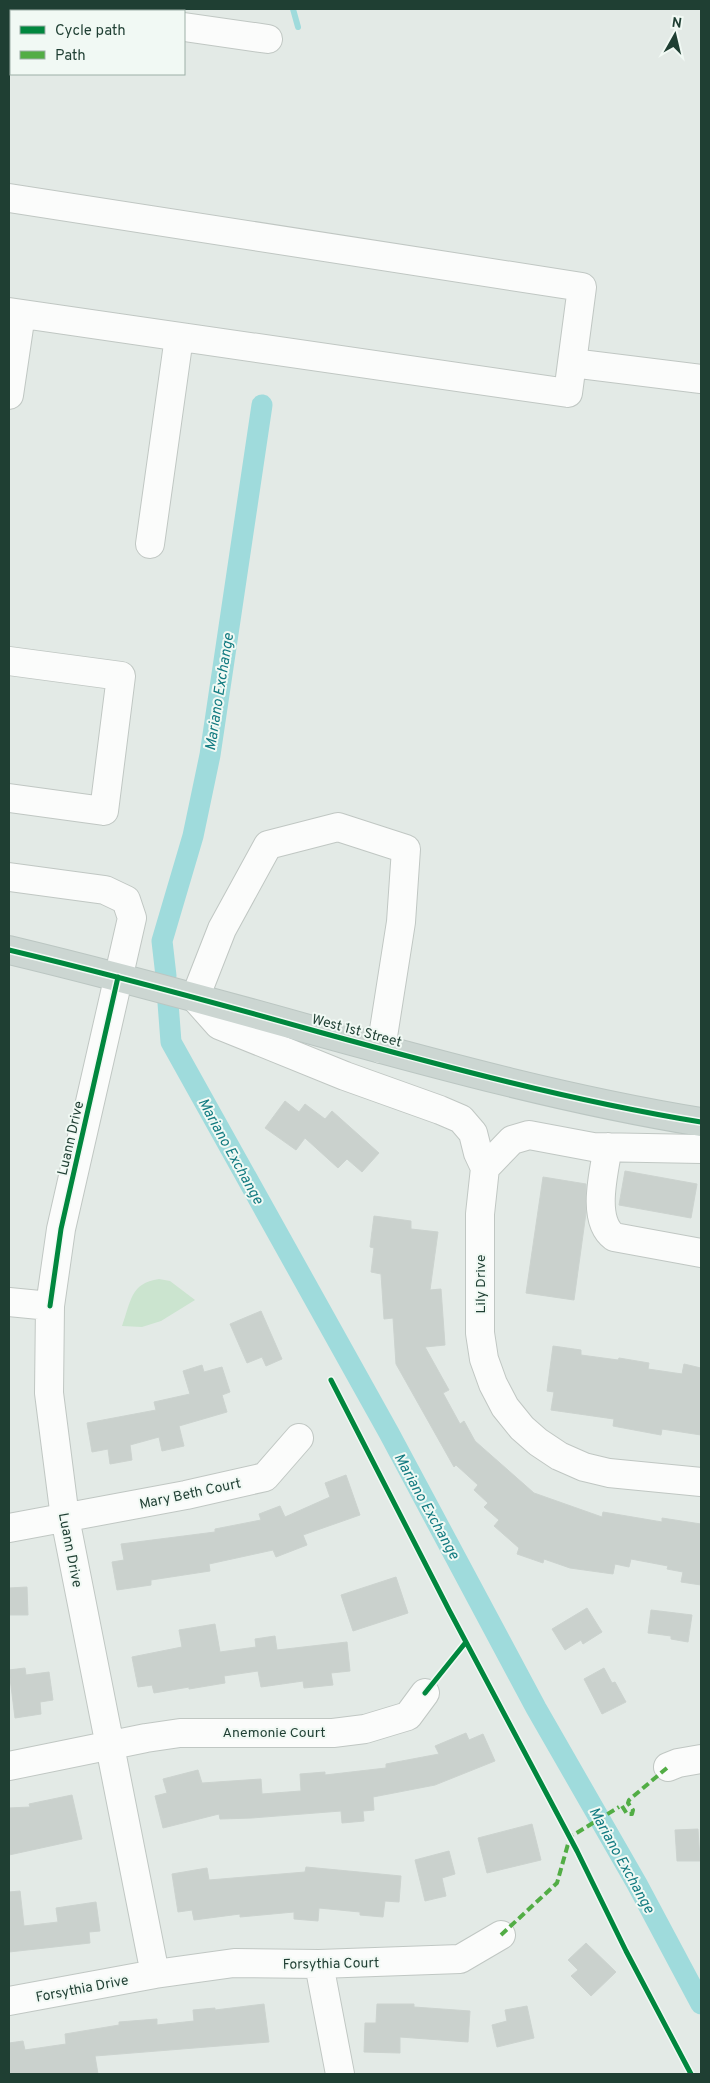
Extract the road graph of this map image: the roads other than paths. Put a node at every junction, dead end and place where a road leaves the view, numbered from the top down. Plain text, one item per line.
1 (185, 27) edge
2 (268, 39) dead end
3 (9, 198) edge
4 (15, 313) edge
5 (179, 337) junction
6 (572, 362) junction
7 (701, 379) edge
8 (9, 394) edge
9 (150, 544) dead end
10 (9, 661) edge
11 (9, 798) edge
12 (9, 877) edge
13 (9, 950) edge
14 (118, 976) junction
15 (195, 998) junction
16 (381, 1049) junction
17 (701, 1122) edge
18 (608, 1147) junction
19 (701, 1149) edge
20 (485, 1168) junction
21 (701, 1253) edge
22 (9, 1302) edge
23 (50, 1306) junction
24 (299, 1438) dead end
25 (701, 1482) edge
26 (65, 1518) junction
27 (9, 1528) edge
28 (424, 1693) dead end
29 (110, 1745) junction
30 (701, 1760) edge
31 (9, 1766) edge
32 (668, 1767) dead end
33 (501, 1935) dead end
34 (320, 1964) junction
35 (155, 1974) junction
36 (9, 2001) edge
37 (340, 2074) edge

1 - 2 street
3 - 6 street
4 - 5 street
4 - 8 street
5 - 6 street
5 - 9 street
6 - 7 street
10 - 11 street
12 - 14 street, Luann Drive
13 - 14 main road, West 1st Street
14 - 15 main road, West 1st Street
14 - 23 street, Luann Drive
15 - 16 main road, West 1st Street
15 - 16 street
15 - 20 street
16 - 17 main road, West 1st Street
18 - 19 street
18 - 20 street
18 - 21 street
20 - 25 street, Lily Drive
22 - 23 street
23 - 26 street, Luann Drive
24 - 26 street, Mary Beth Court
26 - 27 street, Mary Beth Court
26 - 29 street, Luann Drive
28 - 29 street, Anemonie Court
29 - 31 street, Anemonie Court
29 - 35 street, Luann Drive
30 - 32 street
33 - 34 street, Forsythia Court
34 - 35 street, Forsythia Court
34 - 37 street
35 - 36 street, Forsythia Drive

